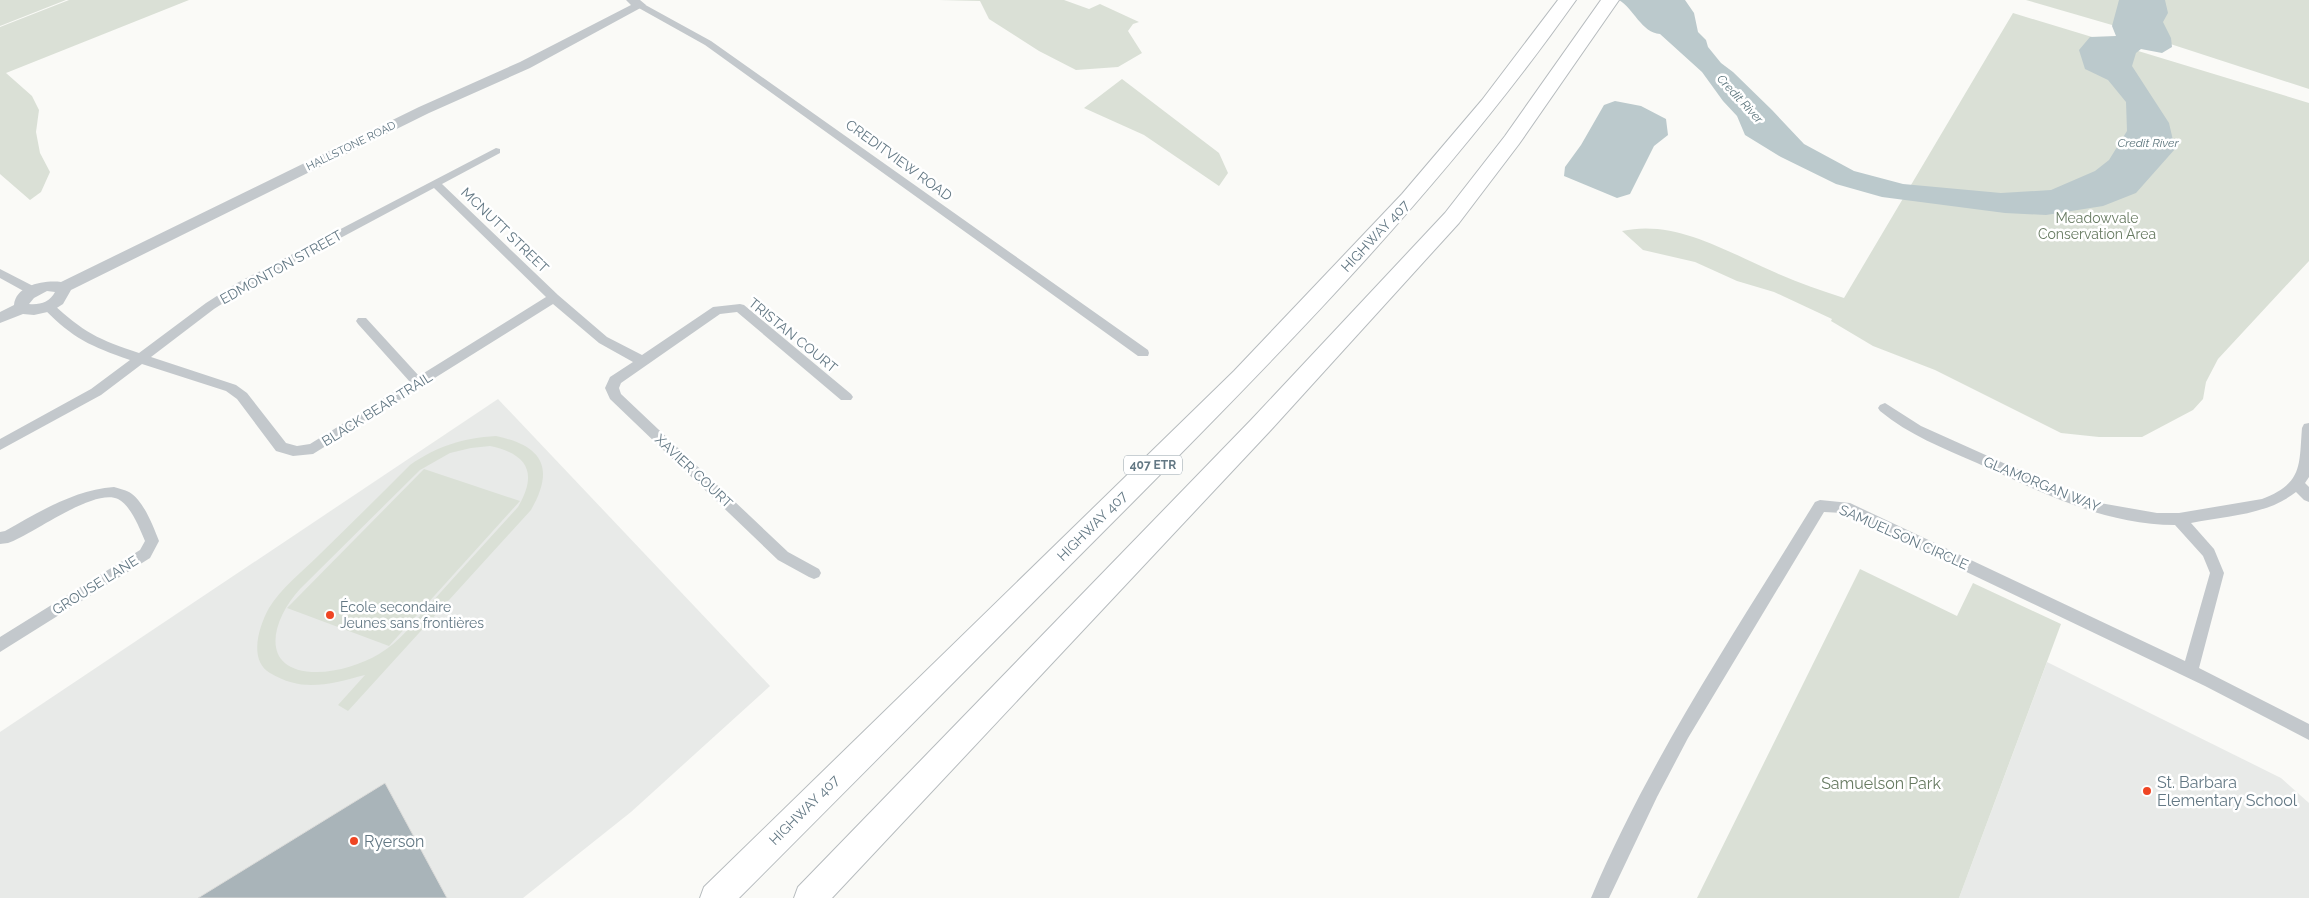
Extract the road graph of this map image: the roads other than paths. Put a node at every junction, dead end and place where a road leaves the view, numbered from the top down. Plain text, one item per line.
1 (1610, 0) edge
2 (636, 3) edge
3 (1565, 3) edge
4 (496, 152) dead end
5 (436, 184) junction
6 (0, 273) edge
7 (62, 288) junction
8 (32, 291) junction
9 (554, 298) junction
10 (48, 306) junction
11 (22, 308) junction
12 (0, 318) edge
13 (362, 321) dead end
14 (1143, 353) dead end
15 (141, 359) junction
16 (642, 361) junction
17 (418, 382) junction
18 (846, 397) dead end
19 (1885, 408) dead end
20 (2309, 428) edge
21 (0, 445) edge
22 (2297, 484) junction
23 (2309, 496) edge
24 (2179, 519) junction
25 (0, 538) edge
26 (814, 573) dead end
27 (0, 645) edge
28 (2190, 672) junction
29 (2309, 733) edge
30 (716, 898) edge
31 (810, 898) edge
32 (1600, 898) edge

1 - 31 highway
2 - 7 street, HALLSTONE ROAD
2 - 14 street, CREDITVIEW ROAD
3 - 30 highway, HIGHWAY 407 / 407 ETR
4 - 5 street, EDMONTON STREET
5 - 9 street, MCNUTT STREET
5 - 15 street, EDMONTON STREET
6 - 8 street
7 - 8 street
7 - 10 street
8 - 11 street
9 - 16 street, MCNUTT STREET
9 - 17 street, BLACK BEAR TRAIL
10 - 11 street
10 - 15 street, BLACK BEAR TRAIL
11 - 12 street
13 - 17 street
15 - 17 street, BLACK BEAR TRAIL
15 - 21 street, EDMONTON STREET
16 - 18 street, TRISTAN COURT
16 - 26 street, XAVIER COURT
19 - 24 street, GLAMORGAN WAY
20 - 22 street
22 - 23 street
22 - 24 street, GLAMORGAN WAY
24 - 28 street
25 - 27 street, GROUSE LANE
28 - 29 street, SAMUELSON CIRCLE
28 - 32 street, SAMUELSON CIRCLE

